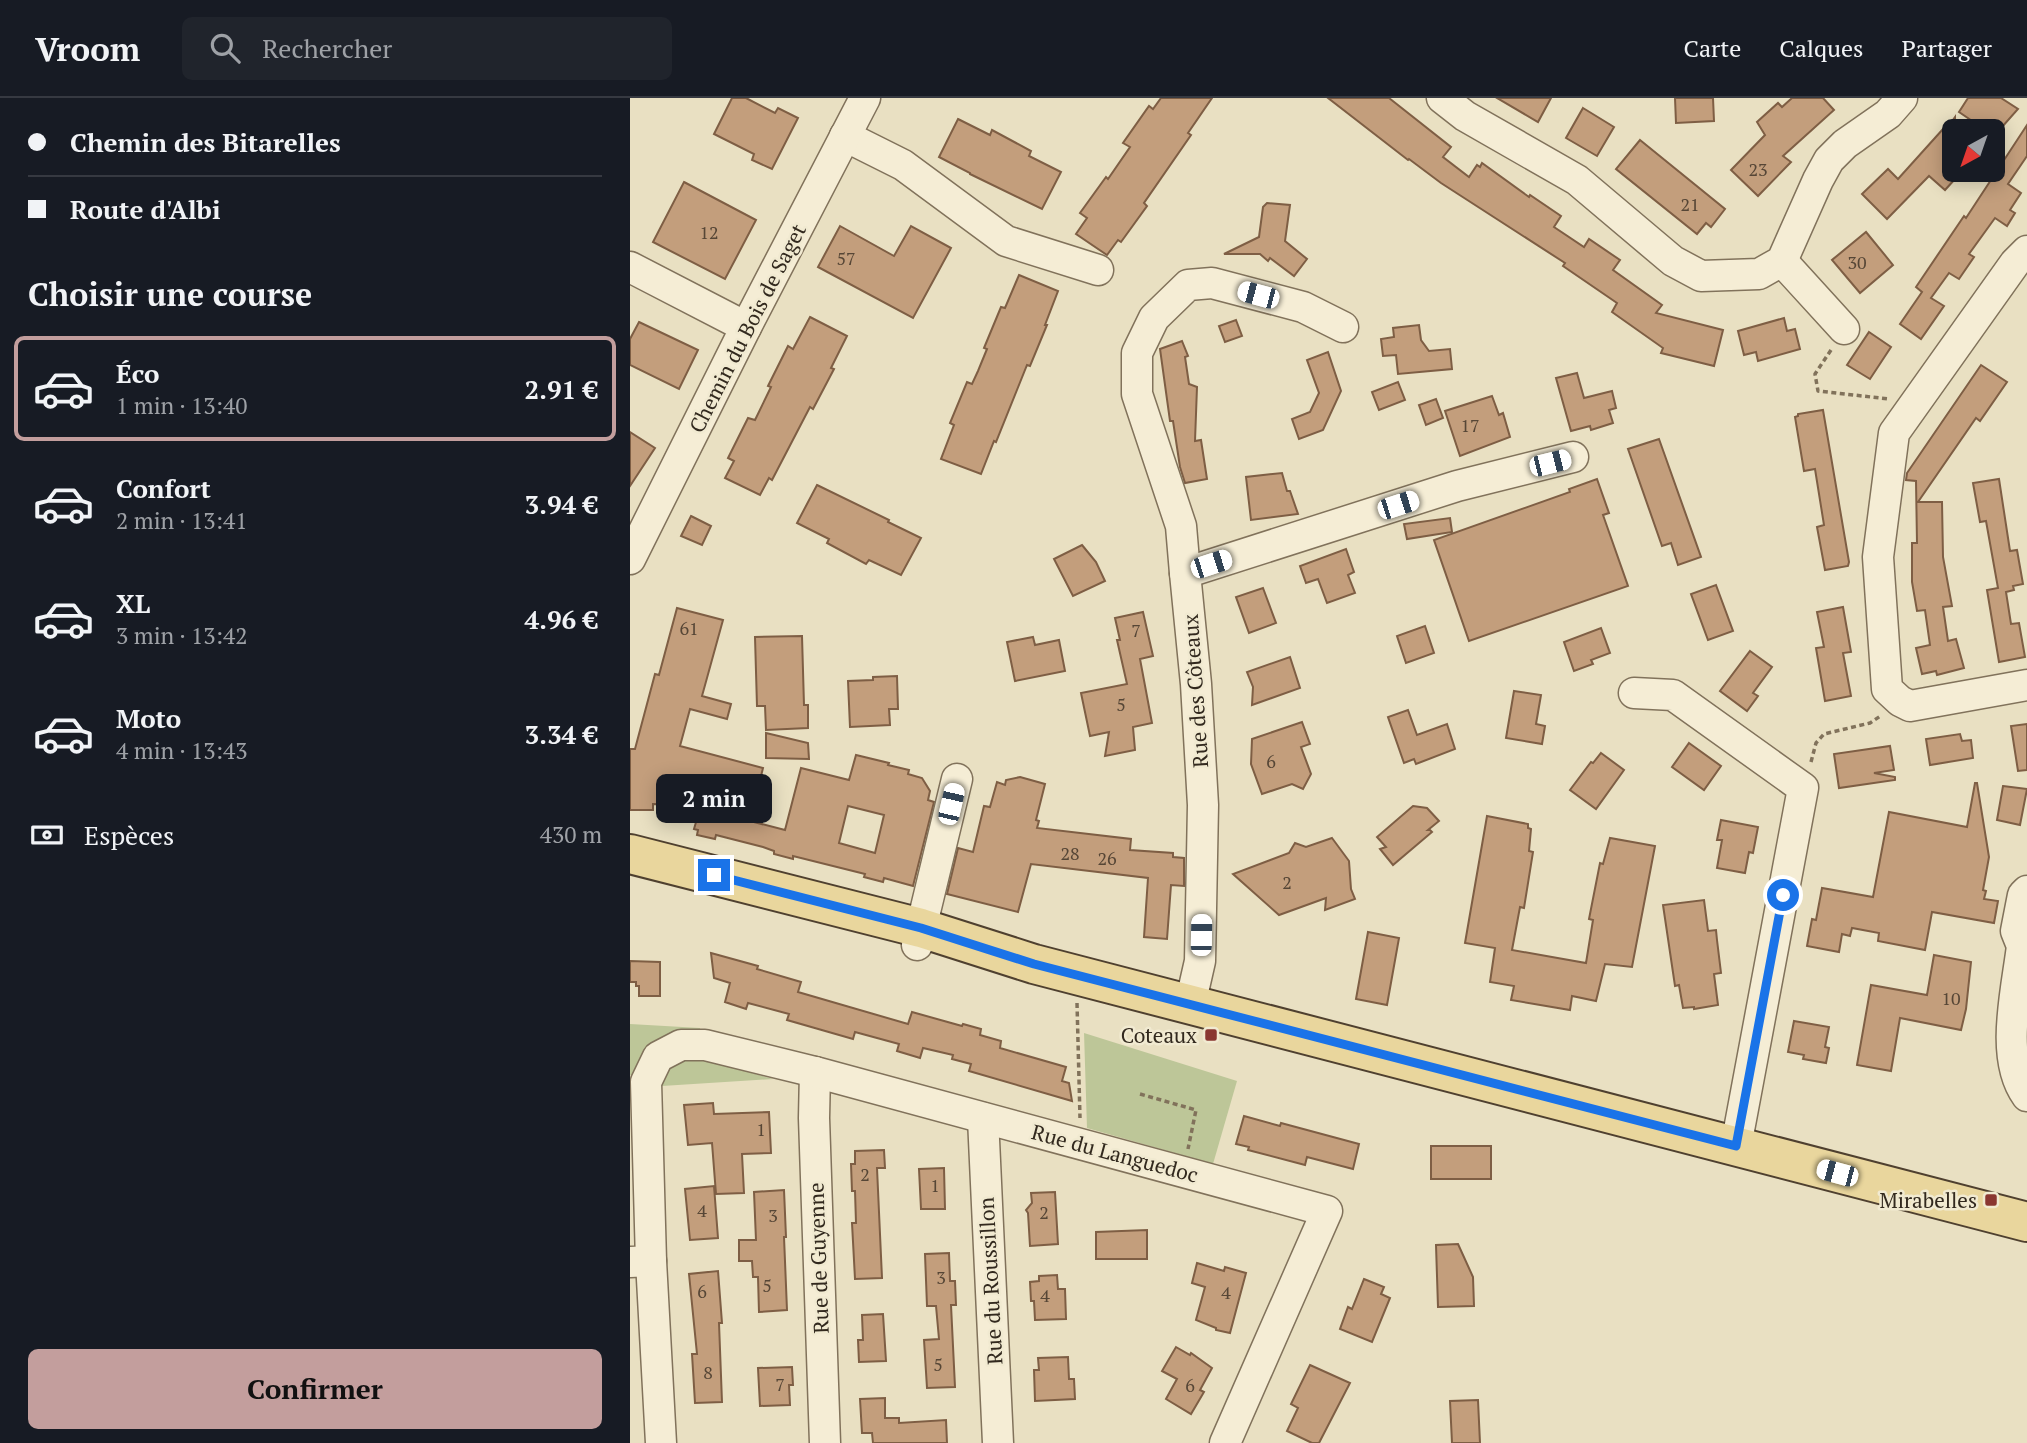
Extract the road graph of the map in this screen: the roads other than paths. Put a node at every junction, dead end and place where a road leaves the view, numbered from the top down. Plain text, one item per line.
1 (865, 98) edge
2 (1441, 98) edge
3 (1902, 98) edge
4 (845, 136) junction
5 (2027, 251) edge
6 (1783, 261) junction
7 (630, 267) edge
8 (1098, 270) dead end
9 (746, 327) junction
10 (1343, 327) dead end
11 (1844, 329) road end
12 (1573, 457) dead end
13 (630, 559) edge
14 (1185, 573) junction
15 (2027, 685) edge
16 (1634, 693) dead end
17 (957, 779) dead end
18 (630, 854) edge
19 (630, 877) edge
20 (2027, 891) edge
21 (919, 937) junction
22 (1190, 1005) junction
23 (815, 1072) junction
24 (2027, 1096) edge
25 (983, 1118) junction
26 (1736, 1146) junction
27 (2027, 1222) edge
28 (641, 1262) edge
29 (661, 1443) edge
30 (825, 1443) edge
31 (998, 1443) edge
32 (1224, 1443) edge

1 - 4 street, Chemin du Bois de Saget
2 - 6 street
3 - 6 street
4 - 8 street
4 - 9 street, Chemin du Bois de Saget
5 - 15 street
6 - 11 street
7 - 9 street
9 - 13 street, Chemin du Bois de Saget
10 - 14 street, Rue des Côteaux
12 - 14 street
14 - 22 street, Rue des Côteaux
16 - 26 street
17 - 21 street
18 - 21 main road
19 - 21 main road
20 - 24 street
21 - 22 main road
22 - 26 main road
23 - 25 street, Rue du Languedoc
23 - 28 street, Rue du Languedoc
23 - 30 street, Rue de Guyenne
25 - 31 street, Rue du Roussillon
25 - 32 street, Rue du Languedoc
26 - 27 main road
28 - 29 street

